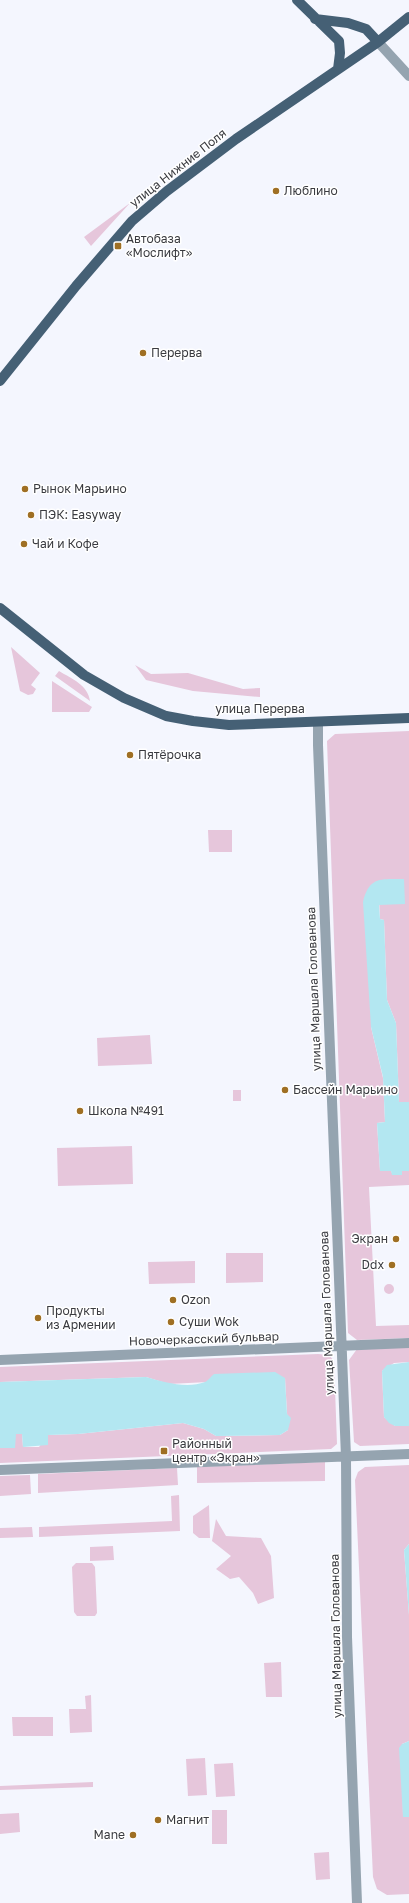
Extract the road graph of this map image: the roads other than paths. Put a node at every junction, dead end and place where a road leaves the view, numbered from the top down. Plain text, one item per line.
1 (297, 0) edge
2 (409, 17) edge
3 (315, 19) junction
4 (378, 42) junction
5 (338, 69) junction
6 (409, 76) edge
7 (0, 381) edge
8 (0, 608) edge
9 (409, 718) edge
10 (318, 722) junction
11 (409, 1343) edge
12 (341, 1347) junction
13 (0, 1360) edge
14 (409, 1454) edge
15 (346, 1457) junction
16 (0, 1470) edge
17 (356, 1903) edge

1 - 3 main road
2 - 4 main road, улица Нижние Поля
3 - 4 main road
3 - 5 main road
4 - 5 main road, улица Нижние Поля
4 - 6 street
5 - 7 main road, улица Нижние Поля
8 - 10 main road, улица Перерва
9 - 10 main road, улица Перерва
10 - 12 street, улица Маршала Голованова
11 - 12 street, Новочеркасский бульвар
12 - 13 street, Новочеркасский бульвар
12 - 15 street, улица Маршала Голованова
14 - 15 street
15 - 16 street
15 - 17 street, улица Маршала Голованова

